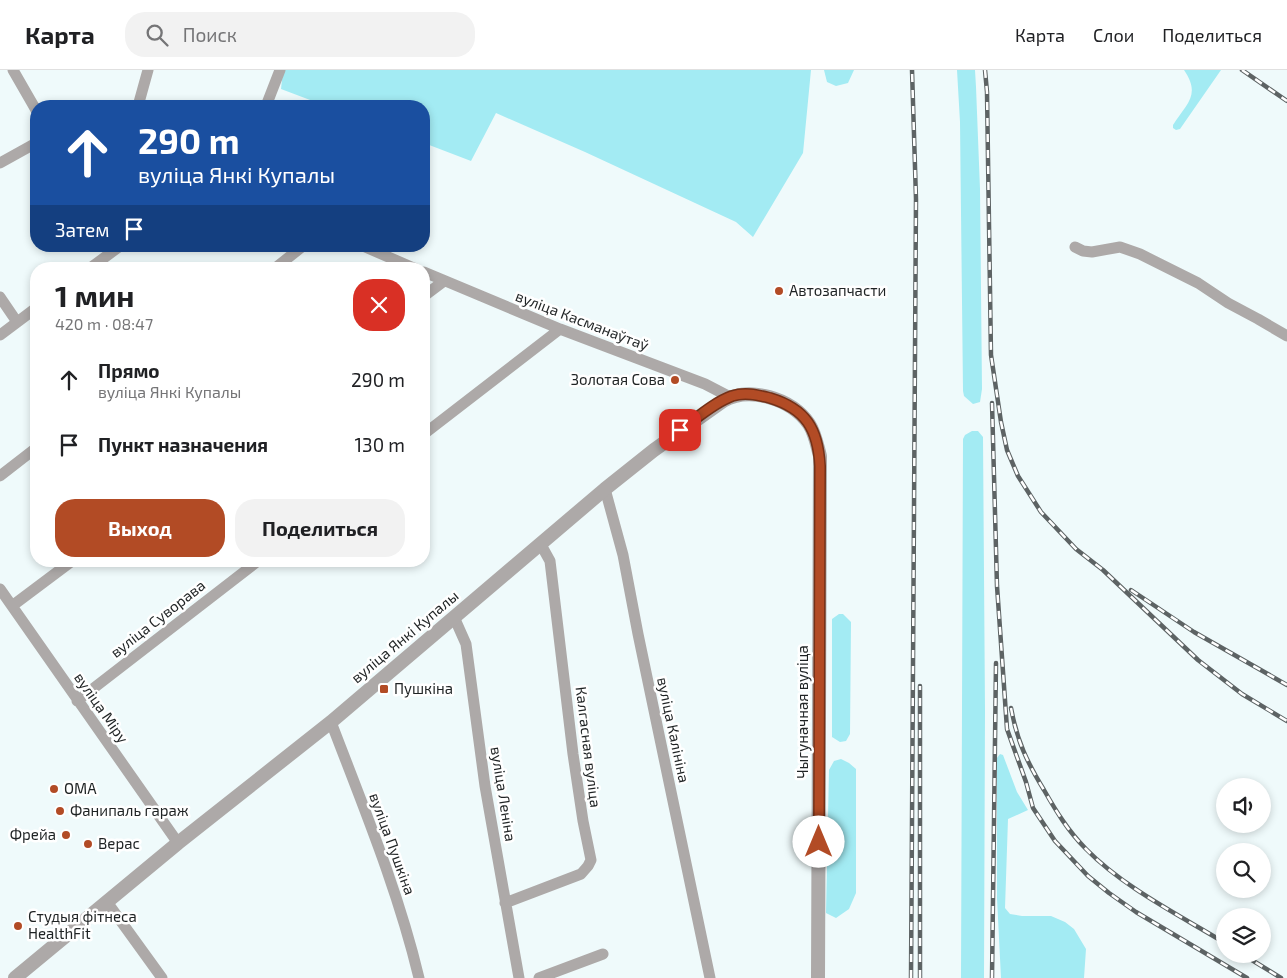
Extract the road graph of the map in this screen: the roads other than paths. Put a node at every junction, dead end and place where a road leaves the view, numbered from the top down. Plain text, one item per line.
1 (13, 70) edge
2 (148, 70) edge
3 (280, 70) edge
4 (30, 100) edge
5 (140, 100) edge
6 (268, 100) edge
7 (30, 146) edge
8 (0, 163) edge
9 (1075, 246) dead end
10 (112, 252) edge
11 (295, 252) edge
12 (377, 252) edge
13 (98, 262) edge
14 (283, 262) edge
15 (400, 262) edge
16 (430, 275) edge
17 (444, 281) junction
18 (430, 292) edge
19 (0, 297) edge
20 (30, 312) edge
21 (17, 322) junction
22 (560, 329) junction
23 (0, 335) edge
24 (1287, 336) edge
25 (730, 397) junction
26 (430, 429) edge
27 (818, 447) joint
28 (30, 453) edge
29 (0, 476) edge
30 (605, 489) junction
31 (540, 543) junction
32 (64, 567) edge
33 (250, 567) edge
34 (0, 589) edge
35 (12, 606) junction
36 (454, 617) junction
37 (77, 700) junction
38 (331, 722) junction
39 (178, 843) junction
40 (107, 902) junction
41 (505, 903) junction
42 (603, 954) dead end
43 (14, 978) edge
44 (162, 978) edge
45 (419, 978) edge
46 (519, 978) edge
47 (539, 978) edge
48 (710, 978) edge
49 (818, 978) edge

1 - 4 street
2 - 5 street
3 - 6 street
7 - 8 street
9 - 24 street
10 - 13 street
11 - 14 street
12 - 15 street
16 - 17 street, вуліца Касманаўтаў
17 - 18 street
17 - 22 street, вуліца Касманаўтаў
19 - 21 street
20 - 21 street
21 - 23 street
22 - 25 street, вуліца Касманаўтаў
22 - 26 street
25 - 27 street, вуліца Янкі Купалы
25 - 30 street, вуліца Янкі Купалы
27 - 49 street, Чыгуначная вуліца
28 - 29 street
30 - 31 street, вуліца Янкі Купалы
30 - 48 street, вуліца Калініна
31 - 36 street, вуліца Янкі Купалы
31 - 41 street, Калгасная вуліца
32 - 35 street
33 - 37 street, вуліца Суворава
34 - 35 street, вуліца Міру
35 - 37 street, вуліца Міру
36 - 38 street, вуліца Янкі Купалы
36 - 41 street, вуліца Леніна
37 - 39 street, вуліца Міру
38 - 39 street, вуліца Янкі Купалы
38 - 45 street, вуліца Пушкіна
39 - 40 street, вуліца Янкі Купалы
40 - 43 street, вуліца Янкі Купалы
40 - 44 street
41 - 46 street, вуліца Леніна
42 - 47 street

